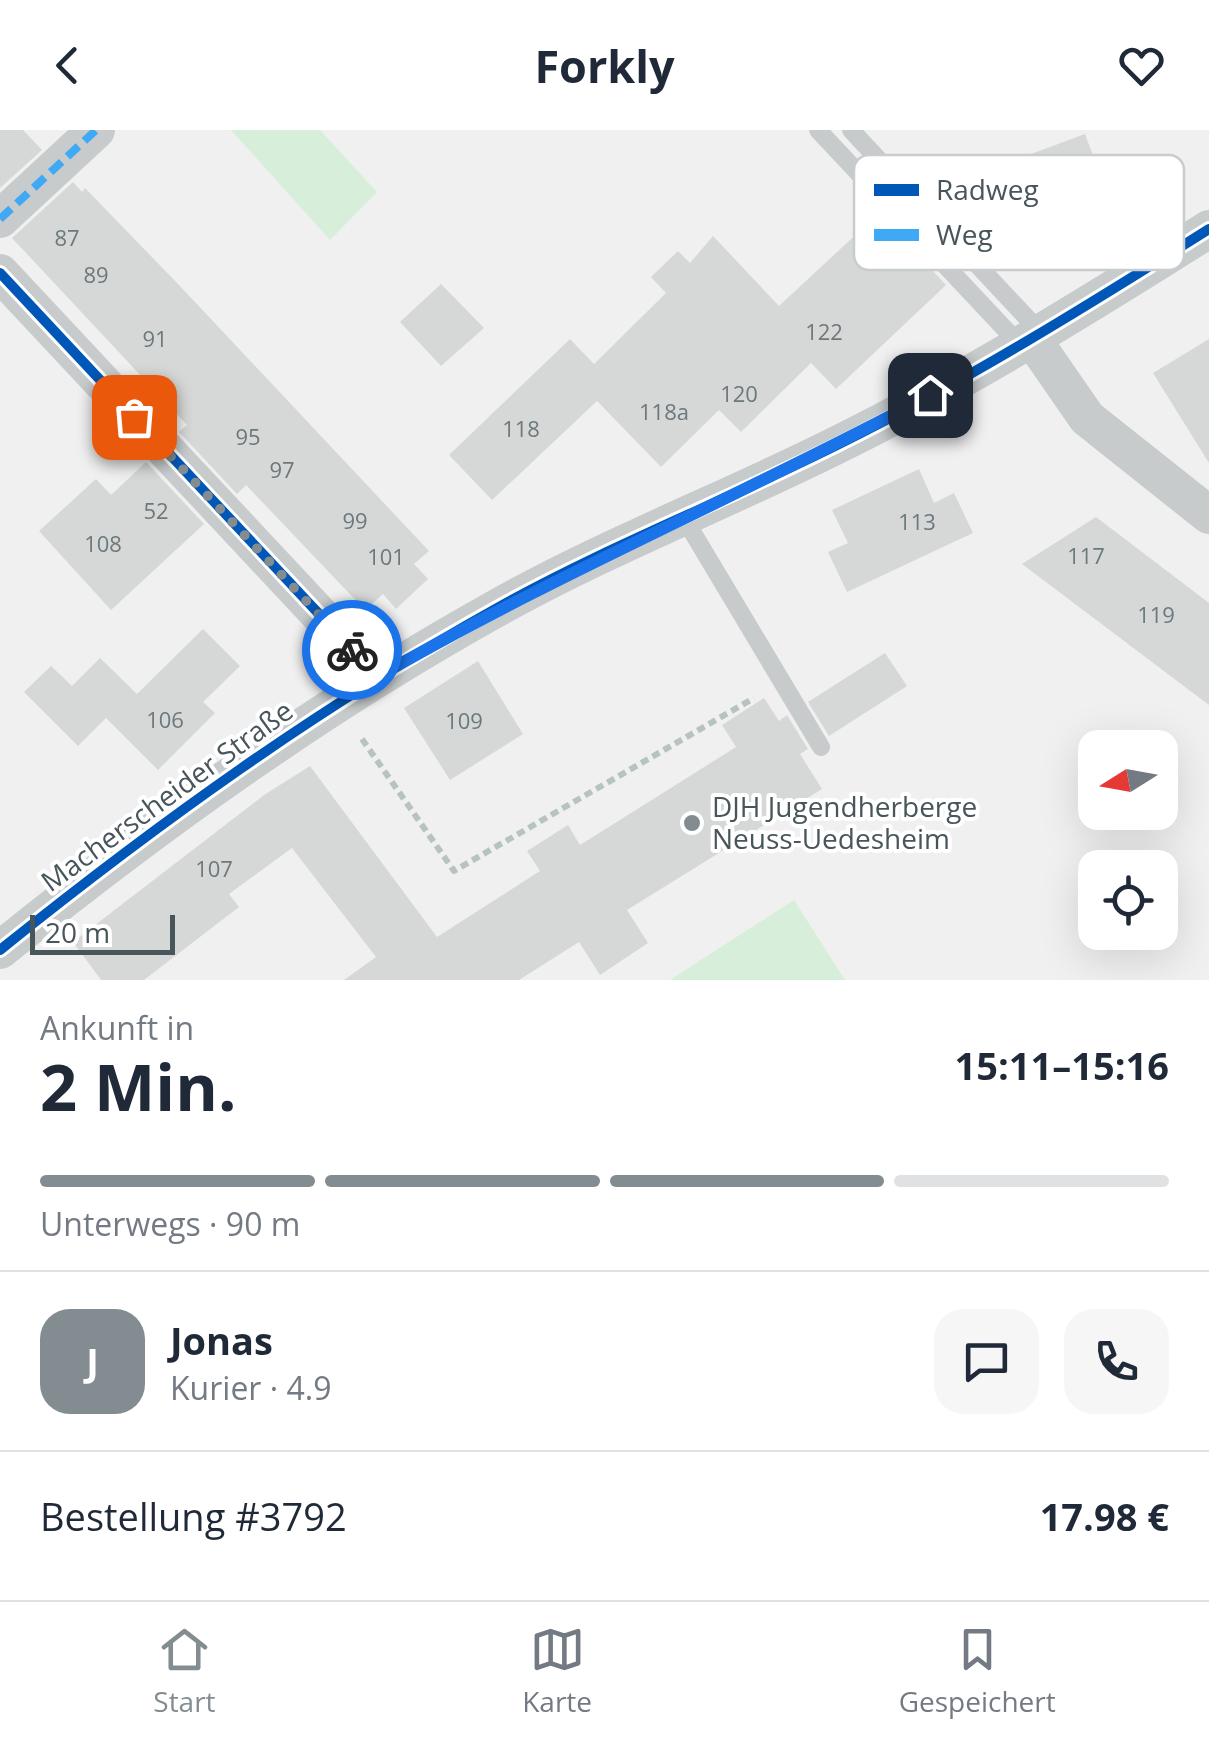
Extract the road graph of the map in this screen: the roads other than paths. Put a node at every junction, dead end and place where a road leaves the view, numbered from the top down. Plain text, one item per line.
1 (96, 130) edge
2 (818, 130) edge
3 (851, 130) edge
4 (873, 155) edge
5 (854, 165) edge
6 (0, 219) edge
7 (1209, 229) edge
8 (1184, 245) edge
9 (961, 270) edge
10 (972, 270) edge
11 (1144, 270) edge
12 (0, 274) edge
13 (1032, 340) junction
14 (1209, 515) edge
15 (684, 518) junction
16 (374, 679) junction
17 (821, 747) dead end
18 (0, 950) edge

1 - 6 street
2 - 5 lane
3 - 4 lane
7 - 8 street, Macherscheider Straße
9 - 13 lane
10 - 13 lane
11 - 13 street, Macherscheider Straße
12 - 16 street
13 - 14 street
13 - 15 street, Macherscheider Straße
15 - 16 street, Macherscheider Straße
15 - 17 lane
16 - 18 street, Macherscheider Straße

